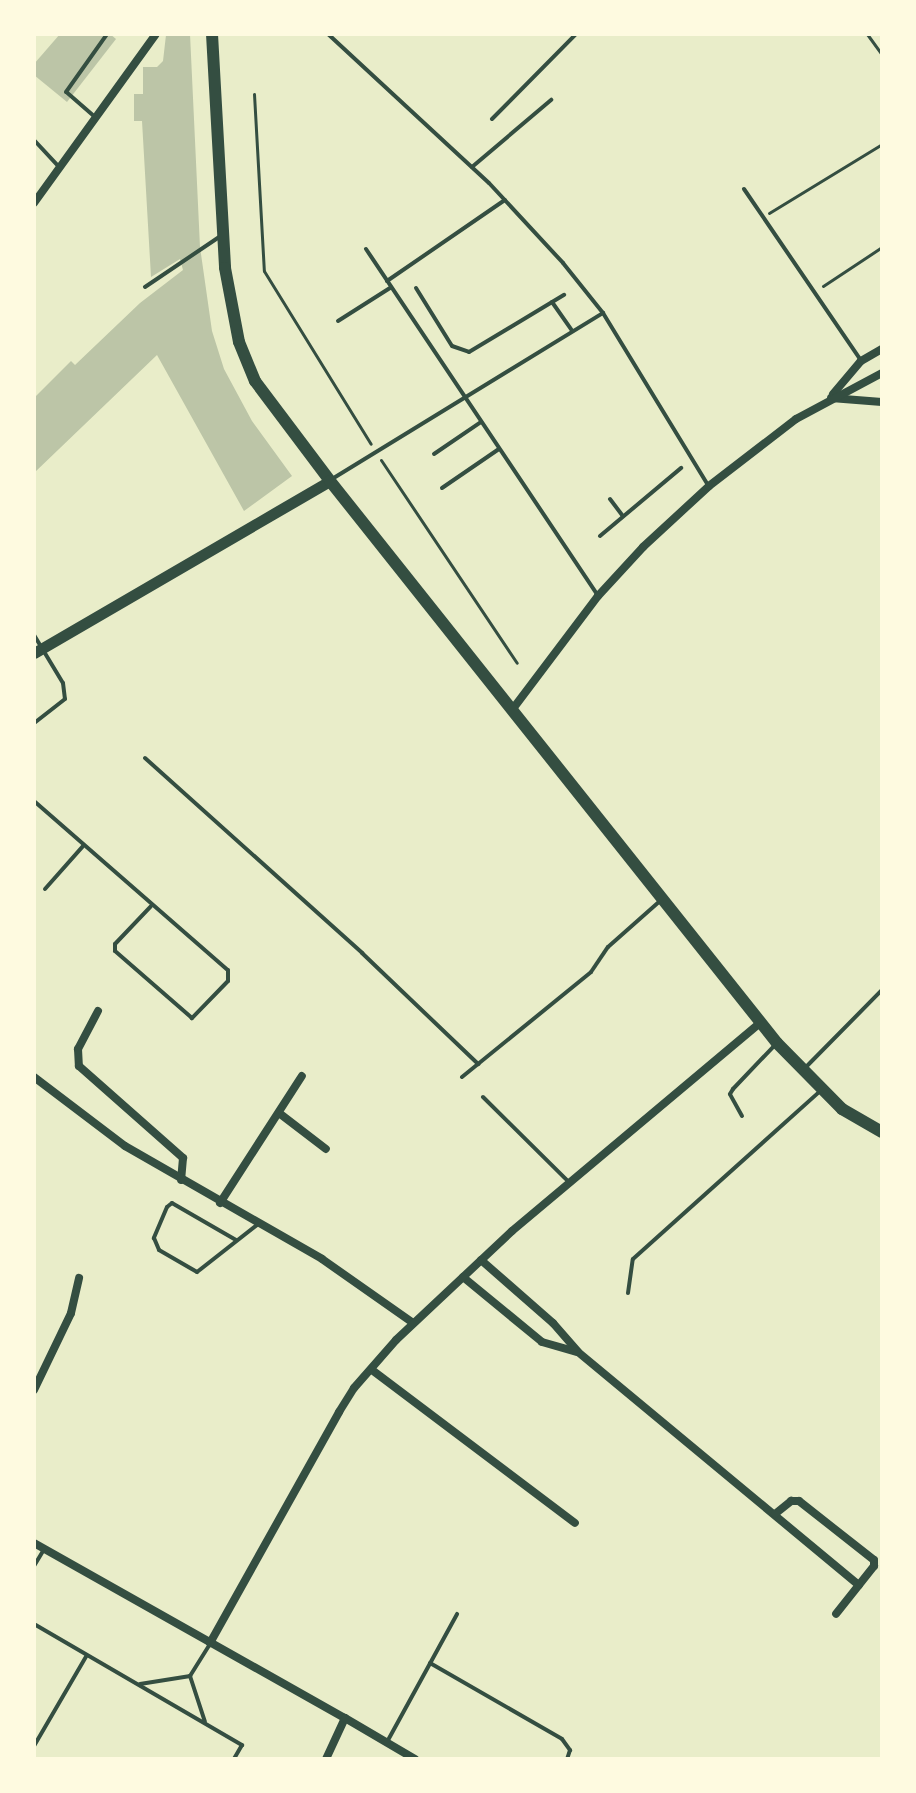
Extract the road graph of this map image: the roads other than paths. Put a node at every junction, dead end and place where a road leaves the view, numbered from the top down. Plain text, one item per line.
1 (107, 34) edge
2 (156, 34) edge
3 (212, 34) edge
4 (328, 34) edge
5 (576, 34) edge
6 (551, 100) dead end
7 (96, 117) junction
8 (492, 119) dead end
9 (34, 140) edge
10 (59, 167) junction
11 (472, 167) junction
12 (744, 189) dead end
13 (505, 200) junction
14 (34, 203) edge
15 (223, 235) junction
16 (366, 249) dead end
17 (387, 281) junction
18 (145, 287) dead end
19 (391, 288) junction
20 (416, 288) dead end
21 (564, 295) dead end
22 (552, 302) junction
23 (603, 313) junction
24 (338, 321) dead end
25 (572, 331) junction
26 (882, 349) edge
27 (861, 361) junction
28 (882, 373) edge
29 (465, 398) junction
30 (830, 398) junction
31 (882, 402) edge
32 (481, 422) junction
33 (499, 449) junction
34 (434, 454) dead end
35 (681, 468) dead end
36 (330, 481) junction
37 (709, 486) junction
38 (442, 488) dead end
39 (610, 499) dead end
40 (623, 517) junction
41 (600, 536) dead end
42 (598, 596) junction
43 (34, 635) edge
44 (39, 650) edge
45 (512, 710) junction
46 (34, 723) edge
47 (145, 758) dead end
48 (34, 801) edge
49 (84, 845) junction
50 (45, 889) dead end
51 (662, 899) junction
52 (151, 906) junction
53 (882, 990) edge
54 (98, 1011) dead end
55 (761, 1022) junction
56 (777, 1043) junction
57 (478, 1064) junction
58 (801, 1071) junction
59 (302, 1076) dead end
60 (34, 1077) edge
61 (462, 1077) dead end
62 (820, 1091) junction
63 (483, 1097) dead end
64 (279, 1113) junction
65 (742, 1116) dead end
66 (882, 1132) edge
67 (326, 1149) dead end
68 (181, 1180) junction
69 (570, 1183) junction
70 (220, 1203) junction
71 (257, 1225) junction
72 (236, 1240) junction
73 (481, 1260) junction
74 (463, 1277) junction
75 (79, 1278) dead end
76 (628, 1293) dead end
77 (413, 1323) junction
78 (578, 1352) junction
79 (34, 1368) edge
80 (372, 1370) junction
81 (43, 1373) junction
82 (34, 1390) edge
83 (775, 1514) junction
84 (575, 1523) dead end
85 (34, 1543) edge
86 (44, 1549) junction
87 (34, 1566) edge
88 (859, 1585) junction
89 (457, 1614) dead end
90 (836, 1614) dead end
91 (34, 1624) edge
92 (210, 1643) junction
93 (87, 1655) junction
94 (430, 1663) junction
95 (190, 1676) junction
96 (138, 1685) junction
97 (345, 1718) junction
98 (206, 1724) junction
99 (386, 1743) junction
100 (34, 1746) edge
101 (234, 1759) edge
102 (326, 1759) edge
103 (415, 1759) edge
104 (567, 1759) edge

1 - 7 lane
2 - 7 street
3 - 15 main road
4 - 11 lane
5 - 8 lane
6 - 11 lane
7 - 10 street
9 - 10 lane
10 - 14 street
11 - 13 lane
12 - 27 lane
13 - 17 lane
13 - 23 lane
15 - 18 lane
15 - 36 main road
16 - 17 lane
17 - 19 lane
19 - 24 lane
19 - 29 lane
20 - 22 lane
21 - 22 lane
22 - 25 lane
23 - 25 lane
23 - 37 lane
25 - 29 lane
26 - 27 street
27 - 30 street
28 - 30 street
29 - 32 lane
29 - 36 lane
30 - 31 street
30 - 37 street
32 - 33 lane
32 - 34 lane
33 - 38 lane
33 - 42 lane
35 - 40 lane
36 - 44 street
36 - 45 main road
37 - 42 street
39 - 40 lane
40 - 41 lane
42 - 45 street
43 - 44 lane
44 - 46 lane
45 - 51 main road
47 - 57 lane
48 - 49 lane
49 - 50 lane
49 - 52 lane
51 - 55 main road
51 - 57 lane
52 - 52 lane
53 - 58 lane
54 - 68 street
55 - 56 main road
55 - 69 street
56 - 58 main road
56 - 65 lane
57 - 61 lane
58 - 62 main road
59 - 64 street
60 - 68 street
62 - 66 main road
62 - 76 lane
63 - 69 lane
64 - 67 street
64 - 70 street
68 - 70 street
69 - 73 street
70 - 71 street
71 - 72 lane
71 - 77 street
72 - 72 lane
73 - 74 street
73 - 78 street
74 - 77 street
74 - 78 street
75 - 81 street
77 - 80 street
78 - 83 street
79 - 81 street
80 - 84 street
80 - 92 street
81 - 82 street
83 - 88 street
83 - 88 street
85 - 86 street
86 - 87 lane
86 - 92 street
88 - 90 street
89 - 94 lane
91 - 93 lane
92 - 95 lane
92 - 97 street
93 - 96 lane
93 - 100 lane
94 - 99 lane
94 - 104 lane
95 - 96 lane
95 - 98 lane
96 - 98 lane
97 - 99 street
97 - 102 street
98 - 101 lane
99 - 103 street

